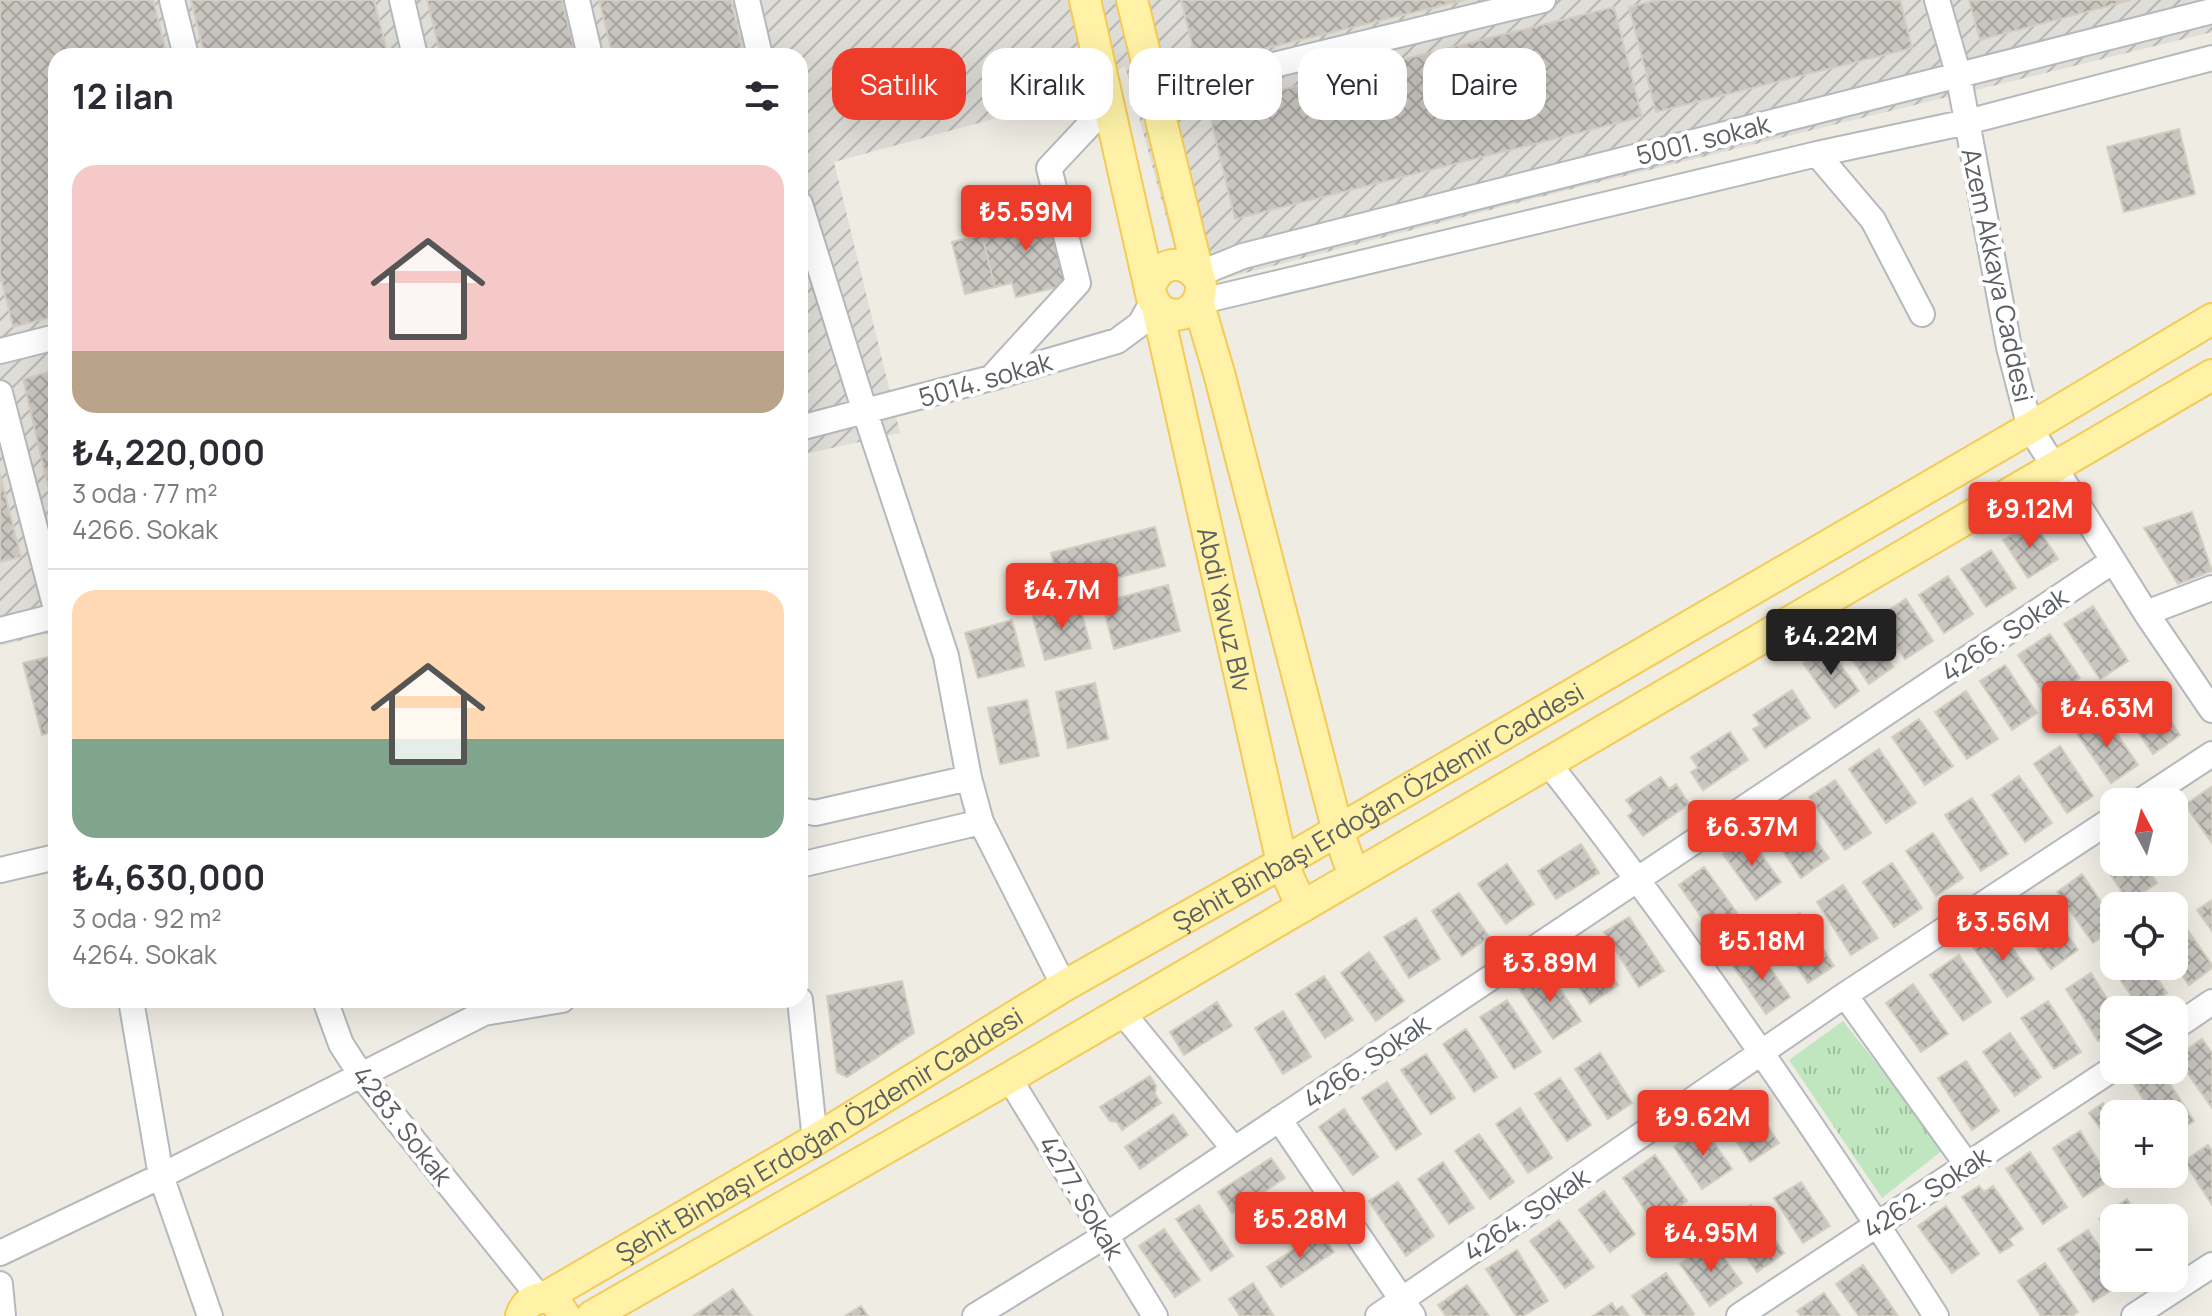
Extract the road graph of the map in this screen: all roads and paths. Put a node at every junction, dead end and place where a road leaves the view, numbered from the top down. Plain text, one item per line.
1 (172, 0) edge
2 (402, 0) edge
3 (577, 0) edge
4 (747, 0) edge
5 (1085, 0) edge
6 (1132, 0) edge
7 (1543, 0) edge
8 (1937, 0) edge
9 (2212, 11) edge
10 (184, 48) edge
11 (413, 48) edge
12 (588, 48) edge
13 (758, 48) edge
14 (1096, 48) edge
15 (1143, 48) edge
16 (2212, 58) edge
17 (1282, 63) edge
18 (1958, 73) junction
19 (1094, 120) edge
20 (1113, 120) edge
21 (1159, 120) edge
22 (1967, 122) junction
23 (1817, 154) junction
24 (808, 230) edge
25 (1197, 288) junction
26 (1153, 299) junction
27 (1922, 314) dead end
28 (2212, 319) edge
29 (48, 339) edge
30 (0, 351) edge
31 (2212, 375) edge
32 (991, 378) junction
33 (0, 393) edge
34 (865, 412) junction
35 (808, 426) edge
36 (2030, 428) junction
37 (2056, 469) junction
38 (2113, 561) junction
39 (48, 578) edge
40 (2212, 588) edge
41 (2146, 613) junction
42 (48, 618) edge
43 (0, 630) edge
44 (2212, 710) edge
45 (2212, 754) edge
46 (1549, 764) junction
47 (969, 778) junction
48 (2160, 788) edge
49 (808, 812) edge
50 (981, 822) junction
51 (2100, 827) edge
52 (1337, 828) junction
53 (48, 859) edge
54 (808, 863) edge
55 (1282, 863) junction
56 (0, 870) edge
57 (1354, 876) junction
58 (1639, 879) junction
59 (1302, 907) junction
60 (1064, 986) junction
61 (1845, 995) junction
62 (2212, 1002) edge
63 (132, 1008) edge
64 (328, 1008) edge
65 (514, 1008) edge
66 (801, 1008) edge
67 (1122, 1012) junction
68 (2188, 1018) edge
69 (1764, 1052) junction
70 (361, 1075) junction
71 (2100, 1077) edge
72 (1009, 1078) junction
73 (1279, 1119) junction
74 (815, 1140) junction
75 (1234, 1149) junction
76 (1968, 1166) junction
77 (161, 1176) junction
78 (1878, 1224) junction
79 (1105, 1236) junction
80 (0, 1253) edge
81 (2212, 1265) edge
82 (0, 1284) edge
83 (1408, 1308) edge
84 (533, 1309) edge
85 (3, 1316) edge
86 (210, 1316) edge
87 (592, 1316) edge
88 (975, 1316) edge
89 (1155, 1316) edge
90 (1378, 1316) edge
91 (1739, 1316) edge
92 (1936, 1316) edge
93 (2134, 1316) edge

1 - 10 street
2 - 11 street
3 - 12 street
4 - 13 street
5 - 14 main road, Abdi Yavuz Blv
6 - 15 main road, Abdi Yavuz Blv
7 - 17 street
8 - 18 street, Azem Akkaya Caddesi
9 - 18 street, 5001. sokak
16 - 22 street, 5001. sokak
18 - 22 street, Azem Akkaya Caddesi
18 - 25 street, 5001. sokak
19 - 32 street
20 - 26 main road, Abdi Yavuz Blv
21 - 25 main road, Abdi Yavuz Blv
22 - 23 street, 5001. sokak
22 - 36 street, Azem Akkaya Caddesi
23 - 25 street, 5001. sokak
23 - 27 street
24 - 34 street
25 - 26 main road
25 - 26 main road
25 - 52 main road, Abdi Yavuz Blv
26 - 32 street, 5014. sokak
26 - 55 main road, Abdi Yavuz Blv
28 - 36 main road, Şehit Binbaşı Erdoğan Özdemir Caddesi
29 - 30 street
31 - 37 main road, Şehit Binbaşı Erdoğan Özdemir Caddesi
32 - 34 street, 5014. sokak
33 - 39 street
34 - 35 street, 5014. sokak
34 - 47 street
36 - 37 street, Azem Akkaya Caddesi
36 - 52 main road, Şehit Binbaşı Erdoğan Özdemir Caddesi
37 - 38 street, Azem Akkaya Caddesi
37 - 46 main road, Şehit Binbaşı Erdoğan Özdemir Caddesi
38 - 41 street, Azem Akkaya Caddesi
38 - 58 street, 4266. Sokak
40 - 41 street
41 - 44 street, Azem Akkaya Caddesi
42 - 43 street
45 - 48 street
46 - 57 main road, Şehit Binbaşı Erdoğan Özdemir Caddesi
46 - 58 street
47 - 49 street
47 - 50 street
50 - 54 street
50 - 60 street
51 - 61 street, 4264. Sokak
52 - 55 main road, Şehit Binbaşı Erdoğan Özdemir Caddesi
52 - 57 main road, Abdi Yavuz Blv
53 - 56 street
55 - 59 main road, Abdi Yavuz Blv
55 - 60 main road, Şehit Binbaşı Erdoğan Özdemir Caddesi
57 - 59 main road, Şehit Binbaşı Erdoğan Özdemir Caddesi
58 - 69 street
58 - 73 street, 4266. Sokak
59 - 67 main road, Şehit Binbaşı Erdoğan Özdemir Caddesi
60 - 74 main road, Şehit Binbaşı Erdoğan Özdemir Caddesi
61 - 69 street, 4264. Sokak
61 - 76 street
62 - 68 street
63 - 77 street
64 - 70 street, 4283. Sokak
65 - 70 street
66 - 74 street
67 - 72 main road, Şehit Binbaşı Erdoğan Özdemir Caddesi
67 - 75 street
69 - 78 street
69 - 83 street, 4264. Sokak
70 - 77 street
70 - 84 street, 4283. Sokak
71 - 76 street, 4262. Sokak
72 - 79 street, 4277. Sokak
72 - 87 main road, Şehit Binbaşı Erdoğan Özdemir Caddesi
73 - 75 street, 4266. Sokak
73 - 83 street
74 - 84 main road, Şehit Binbaşı Erdoğan Özdemir Caddesi
75 - 79 street, 4266. Sokak
76 - 78 street, 4262. Sokak
77 - 80 street
77 - 86 street
78 - 91 street, 4262. Sokak
78 - 92 street
79 - 88 street, 4266. Sokak
79 - 89 street, 4277. Sokak
81 - 93 street
82 - 85 street
83 - 90 street, 4264. Sokak

